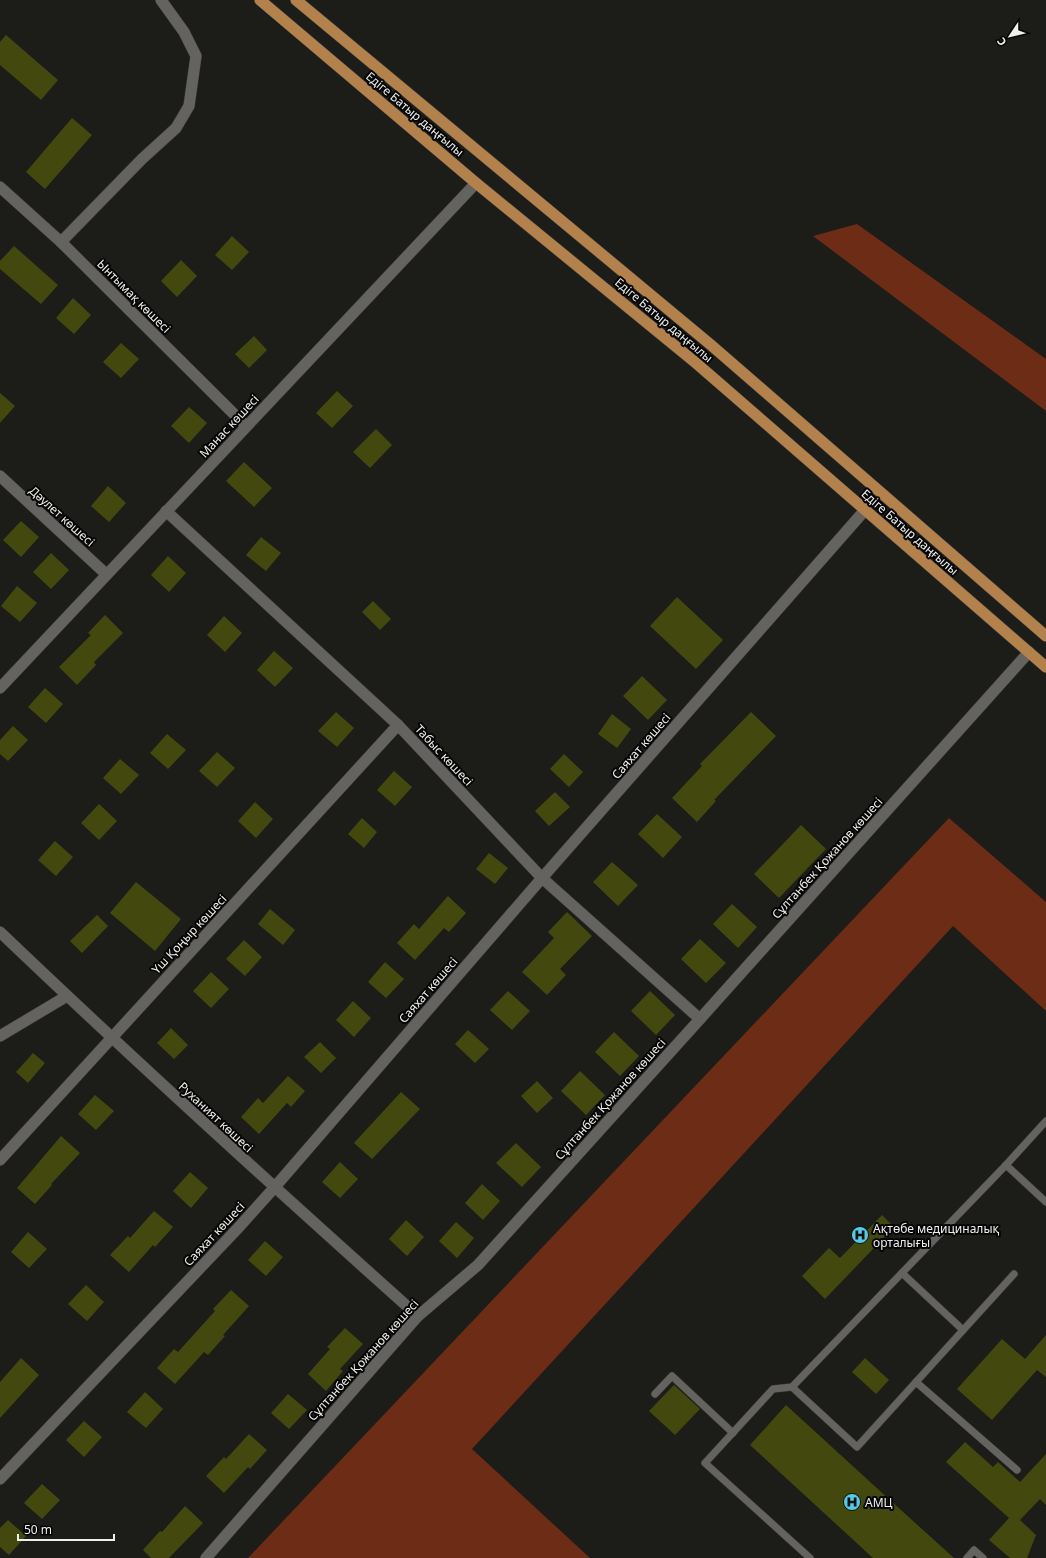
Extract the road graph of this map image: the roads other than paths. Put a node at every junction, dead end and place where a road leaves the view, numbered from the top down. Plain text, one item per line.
1 (161, 0) edge
2 (260, 0) edge
3 (296, 0) edge
4 (476, 183) junction
5 (0, 187) edge
6 (61, 242) junction
7 (246, 426) junction
8 (0, 476) edge
9 (865, 510) junction
10 (166, 511) junction
11 (106, 574) junction
12 (1046, 636) edge
13 (1028, 652) junction
14 (1046, 667) edge
15 (0, 688) edge
16 (398, 725) junction
17 (542, 878) junction
18 (0, 932) edge
19 (67, 996) junction
20 (700, 1019) junction
21 (0, 1036) edge
22 (111, 1038) junction
23 (1046, 1120) edge
24 (0, 1160) edge
25 (1006, 1164) junction
26 (274, 1188) junction
27 (1046, 1202) edge
28 (902, 1273) junction
29 (1014, 1274) dead end
30 (418, 1316) junction
31 (964, 1330) junction
32 (916, 1382) junction
33 (792, 1387) junction
34 (655, 1394) dead end
35 (733, 1433) junction
36 (1017, 1470) dead end
37 (0, 1479) edge
38 (206, 1558) edge
39 (810, 1558) edge
40 (967, 1558) edge
41 (983, 1558) edge

1 - 6 street
2 - 4 main road, Едіге Батыр даңғылы
3 - 12 main road, Едіге Батыр даңғылы
4 - 7 street, Манас көшесі
4 - 9 main road, Едіге Батыр даңғылы
5 - 6 street, Ынтымақ көшесі
6 - 7 street, Ынтымақ көшесі
7 - 10 street, Манас көшесі
8 - 11 street, Дәулет көшесі
9 - 13 main road, Едіге Батыр даңғылы
9 - 17 street, Саяхат көшесі
10 - 11 street, Манас көшесі
10 - 16 street, Табыс көшесі
11 - 15 street, Манас көшесі
13 - 14 main road, Едіге Батыр даңғылы
13 - 20 street, Сұлтанбек Қожанов көшесі
16 - 17 street, Табыс көшесі
16 - 22 street, Үш Қоңыр көшесі
17 - 20 street, Табыс көшесі
17 - 26 street, Саяхат көшесі
18 - 19 street, Руханият көшесі
19 - 21 street
19 - 22 street, Руханият көшесі
20 - 30 street, Сұлтанбек Қожанов көшесі
22 - 24 street, Үш Қоңыр көшесі
22 - 26 street, Руханият көшесі
23 - 25 lane
25 - 27 lane
25 - 28 lane
26 - 30 street, Руханият көшесі
26 - 37 street, Саяхат көшесі
28 - 31 lane
28 - 33 lane
29 - 31 lane
30 - 38 street, Сұлтанбек Қожанов көшесі
31 - 32 lane
32 - 33 lane
32 - 36 lane
33 - 35 lane
34 - 35 lane
35 - 39 lane
40 - 41 lane

